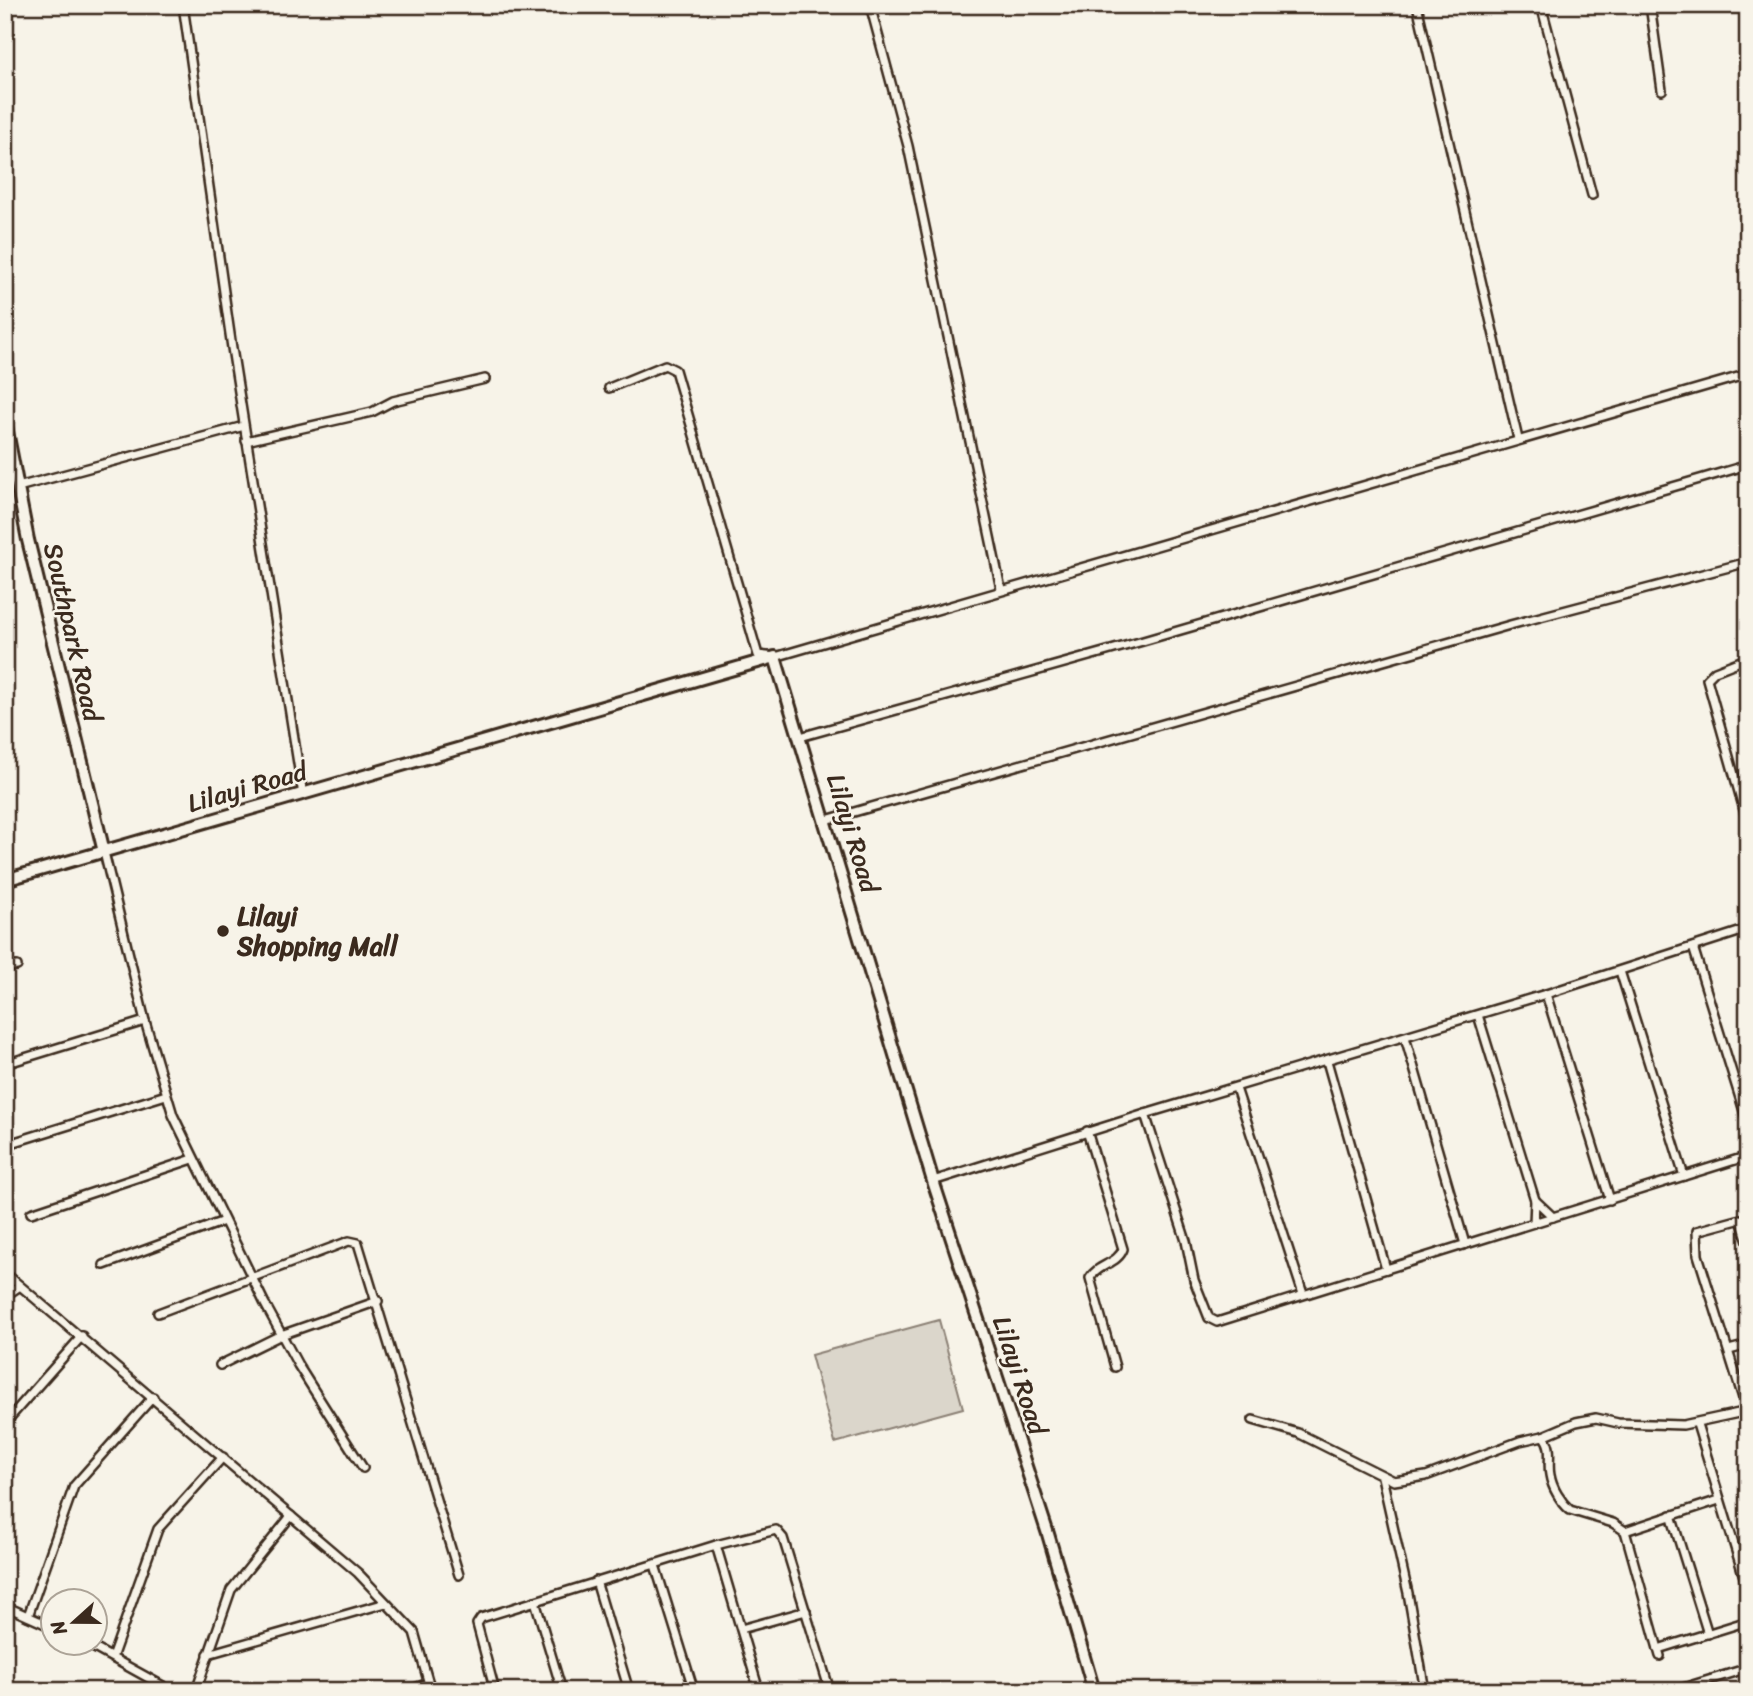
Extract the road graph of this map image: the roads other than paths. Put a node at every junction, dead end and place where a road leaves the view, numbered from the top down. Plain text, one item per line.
1 (183, 5) edge
2 (870, 5) edge
3 (1417, 5) edge
4 (1541, 5) edge
5 (1650, 5) edge
6 (1662, 90) dead end
7 (1592, 195) dead end
8 (1748, 374) edge
9 (485, 379) dead end
10 (609, 388) dead end
11 (5, 421) edge
12 (244, 426) junction
13 (1518, 439) junction
14 (246, 441) junction
15 (1748, 465) edge
16 (18, 487) junction
17 (1748, 562) edge
18 (1001, 589) junction
19 (775, 657) junction
20 (1748, 658) edge
21 (800, 737) junction
22 (303, 794) junction
23 (826, 820) junction
24 (1747, 822) edge
25 (104, 852) junction
26 (5, 880) edge
27 (1748, 929) edge
28 (1693, 947) junction
29 (17, 966) dead end
30 (5, 968) edge
31 (1620, 971) junction
32 (1546, 994) junction
33 (1478, 1015) junction
34 (145, 1021) junction
35 (1405, 1037) junction
36 (1327, 1061) junction
37 (5, 1064) edge
38 (1236, 1088) junction
39 (166, 1095) junction
40 (1145, 1114) junction
41 (1748, 1124) edge
42 (1087, 1131) junction
43 (5, 1145) edge
44 (1748, 1156) edge
45 (193, 1159) junction
46 (1684, 1176) junction
47 (933, 1181) junction
48 (1610, 1199) junction
49 (1535, 1200) junction
50 (32, 1213) dead end
51 (1553, 1217) junction
52 (223, 1222) junction
53 (1534, 1223) junction
54 (1748, 1242) edge
55 (1465, 1244) junction
56 (104, 1265) dead end
57 (1386, 1269) junction
58 (5, 1273) edge
59 (251, 1278) junction
60 (20, 1286) junction
61 (1303, 1294) junction
62 (5, 1296) edge
63 (378, 1301) junction
64 (158, 1313) dead end
65 (281, 1335) junction
66 (82, 1336) junction
67 (1748, 1345) edge
68 (1729, 1350) junction
69 (220, 1365) dead end
70 (1115, 1367) dead end
71 (153, 1397) junction
72 (1748, 1412) edge
73 (1253, 1420) dead end
74 (5, 1423) edge
75 (1697, 1424) junction
76 (1543, 1436) junction
77 (223, 1457) junction
78 (362, 1468) dead end
79 (1382, 1477) junction
80 (1719, 1500) junction
81 (1671, 1515) junction
82 (291, 1516) junction
83 (1625, 1531) junction
84 (716, 1545) junction
85 (655, 1565) junction
86 (1745, 1575) edge
87 (459, 1576) dead end
88 (596, 1581) junction
89 (1748, 1590) edge
90 (535, 1601) junction
91 (386, 1603) junction
92 (5, 1606) edge
93 (806, 1611) junction
94 (28, 1616) junction
95 (38, 1621) edge
96 (1748, 1622) edge
97 (741, 1629) junction
98 (1708, 1634) junction
99 (108, 1653) edge
100 (208, 1654) junction
101 (113, 1655) junction
102 (1748, 1668) edge
103 (430, 1687) edge
104 (172, 1691) edge
105 (196, 1691) edge
106 (406, 1691) edge
107 (495, 1691) edge
108 (562, 1691) edge
109 (629, 1691) edge
110 (694, 1691) edge
111 (759, 1691) edge
112 (830, 1691) edge
113 (1094, 1691) edge
114 (1425, 1691) edge
115 (1673, 1691) edge

1 - 12 street
2 - 18 street
3 - 13 street
4 - 7 street
5 - 6 street
8 - 13 street
9 - 14 street
10 - 19 street
11 - 16 street, Southpark Road
12 - 14 street
12 - 16 street
13 - 18 street
14 - 22 street
15 - 21 street
16 - 25 street, Southpark Road
17 - 23 street
18 - 19 street
19 - 21 street, Lilayi Road
19 - 22 street, Lilayi Road
20 - 24 street
21 - 23 street, Lilayi Road
22 - 25 street, Lilayi Road
23 - 47 street, Lilayi Road
25 - 26 street, Lilayi Road
25 - 34 street
27 - 28 street
28 - 31 street
28 - 41 street
29 - 30 street
31 - 32 street
31 - 46 street
32 - 33 street
32 - 48 street
33 - 35 street
33 - 49 street
34 - 37 street
34 - 39 street
35 - 36 street
35 - 55 street
36 - 38 street
36 - 57 street
38 - 40 street
38 - 61 street
39 - 43 street
39 - 45 street
40 - 42 street
40 - 61 street
42 - 47 street
42 - 70 street
44 - 46 street
45 - 50 street
45 - 52 street
46 - 48 street
47 - 113 street, Lilayi Road
48 - 51 street
49 - 51 street
49 - 53 street
51 - 53 street
52 - 56 street
52 - 59 street
53 - 55 street
54 - 68 street
55 - 57 street
57 - 61 street
58 - 60 street
59 - 63 street
59 - 64 street
59 - 65 street
60 - 62 street
60 - 66 street
63 - 65 street
63 - 87 street
65 - 69 street
65 - 78 street
66 - 71 street
66 - 74 street
67 - 68 street
68 - 72 street
71 - 77 street
71 - 94 street
72 - 75 street
73 - 79 street
75 - 76 street
75 - 80 street
76 - 79 street
76 - 83 street
77 - 82 street
77 - 101 street
79 - 114 street
80 - 81 street
80 - 86 street
81 - 83 street
81 - 98 street
82 - 91 street
82 - 100 street
83 - 98 street
84 - 85 street
84 - 93 street
84 - 97 street
85 - 88 street
85 - 110 street
86 - 89 street
88 - 90 street
88 - 109 street
90 - 107 street
90 - 108 street
91 - 100 street
91 - 103 street
92 - 94 street
93 - 97 street
93 - 112 street
94 - 95 street
96 - 98 street
97 - 111 street
99 - 101 street
100 - 105 street
101 - 104 street
102 - 115 street
103 - 106 street

